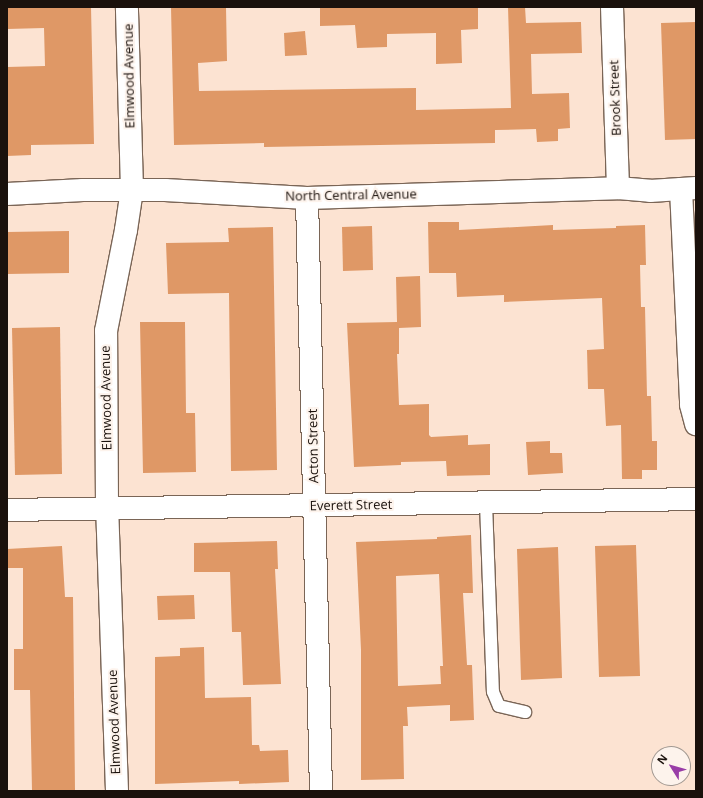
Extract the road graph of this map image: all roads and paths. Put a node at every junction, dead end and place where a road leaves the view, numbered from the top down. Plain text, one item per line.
1 (127, 7) edge
2 (612, 7) edge
3 (618, 188) junction
4 (688, 189) edge
5 (132, 190) junction
6 (7, 194) edge
7 (307, 198) junction
8 (696, 424) edge
9 (696, 499) edge
10 (486, 503) junction
11 (315, 506) junction
12 (107, 508) junction
13 (7, 510) edge
14 (525, 712) dead end
15 (117, 791) edge
16 (321, 791) edge

1 - 5 street, Elmwood Avenue
2 - 3 street, Brook Street
3 - 4 street, North Central Avenue
3 - 7 street, North Central Avenue
4 - 8 street
5 - 6 street, North Central Avenue
5 - 7 street, North Central Avenue
5 - 12 street, Elmwood Avenue
7 - 11 street, Acton Street
9 - 10 street, Everett Street
10 - 11 street, Everett Street
10 - 14 lane
11 - 12 street, Everett Street
11 - 16 street, Acton Street
12 - 13 street, Everett Street
12 - 15 street, Elmwood Avenue

